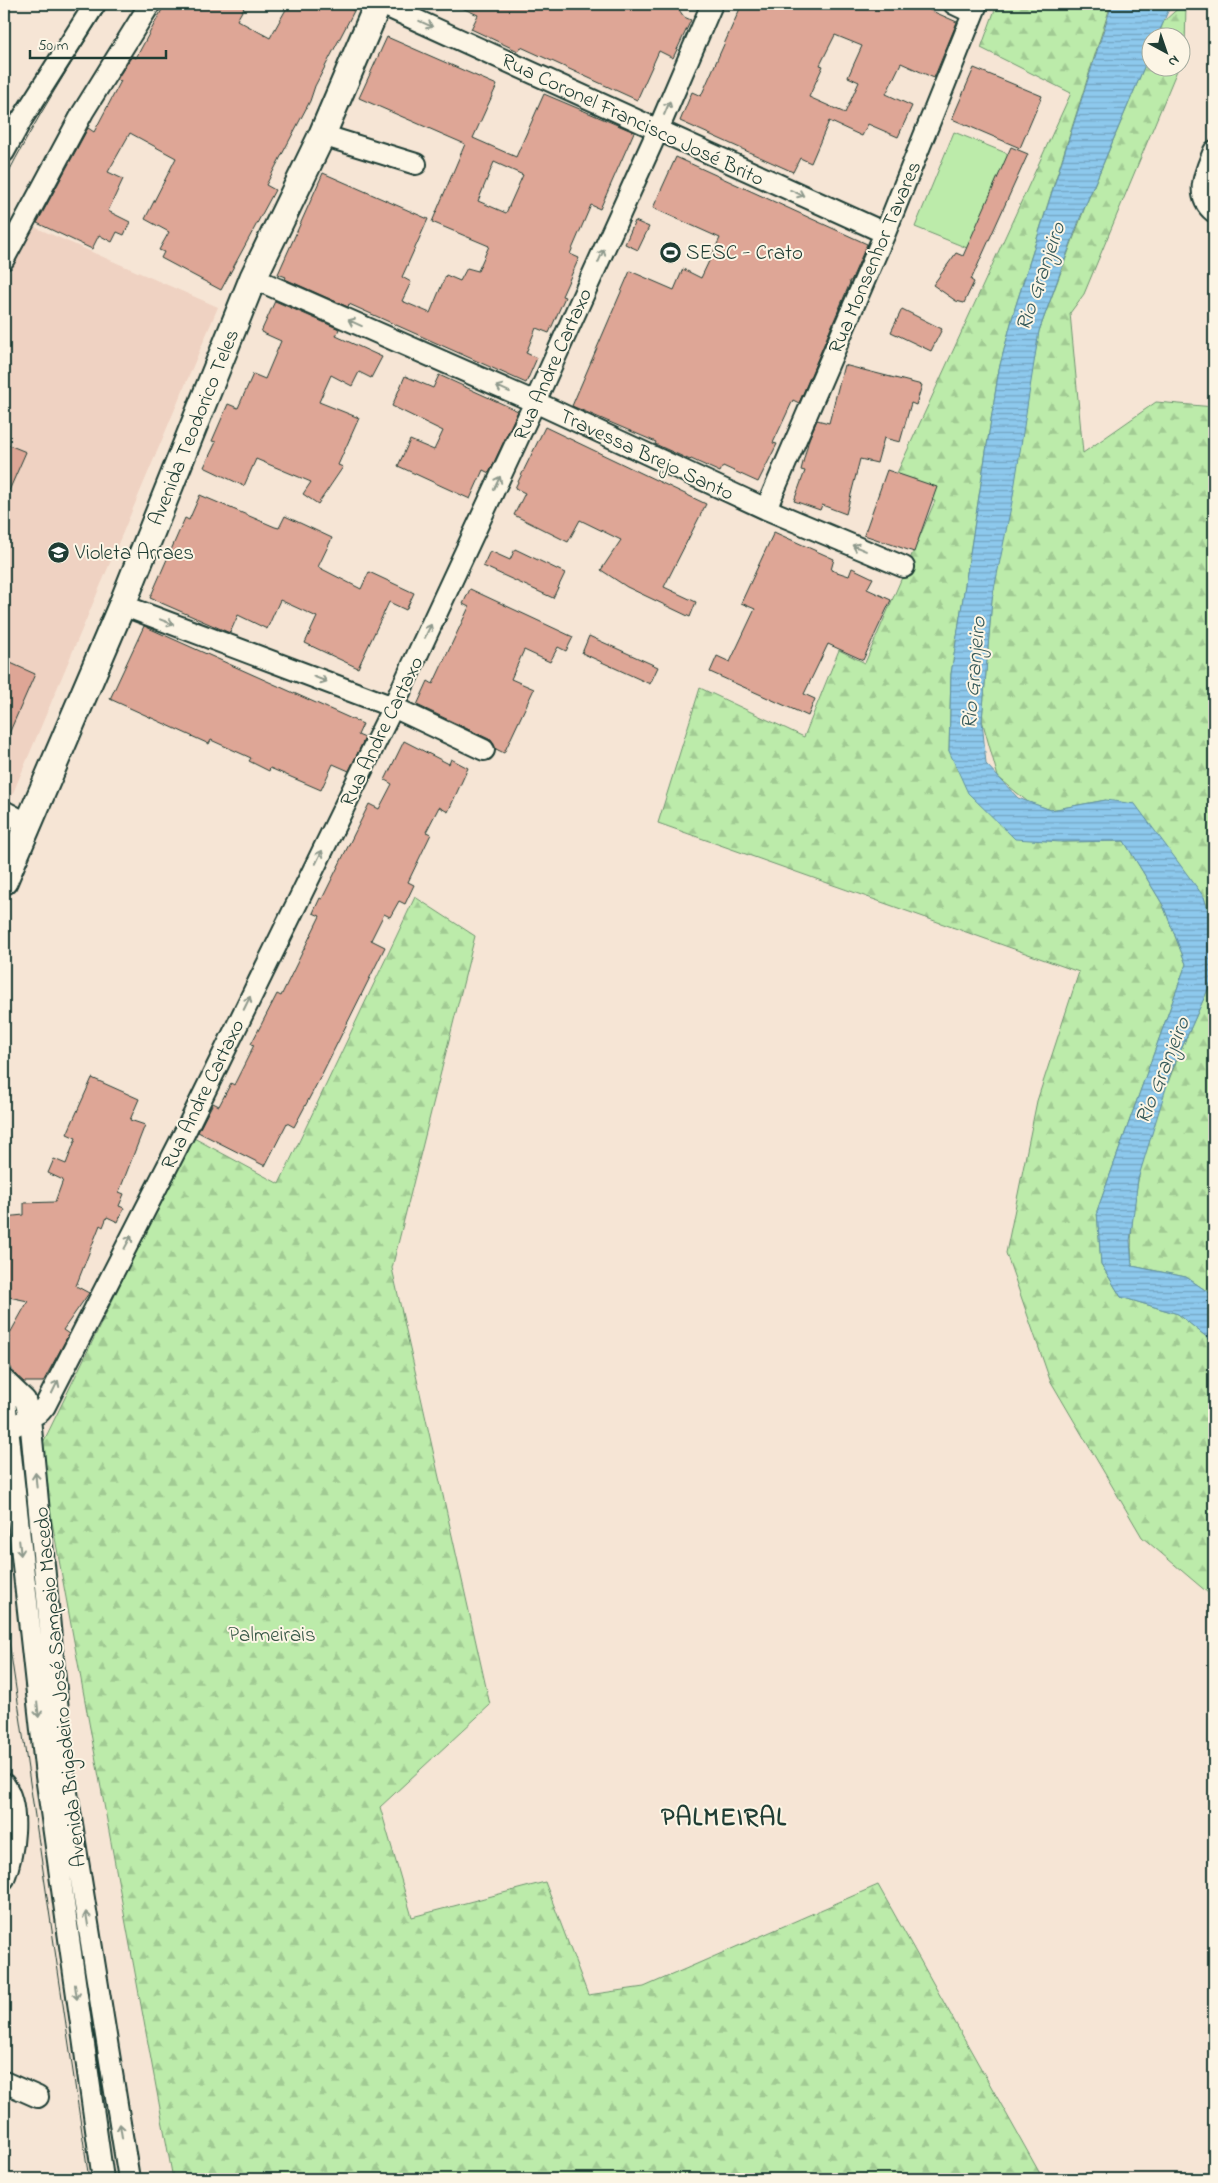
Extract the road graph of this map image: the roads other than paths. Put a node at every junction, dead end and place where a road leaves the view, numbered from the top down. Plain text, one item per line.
1 (150, 4) edge
2 (378, 4) edge
3 (382, 4) edge
4 (712, 4) edge
5 (954, 4) edge
6 (89, 8) edge
7 (975, 8) edge
8 (658, 130) junction
9 (322, 135) junction
10 (1214, 150) edge
11 (4, 152) edge
12 (416, 164) dead end
13 (1214, 212) edge
14 (885, 233) junction
15 (8, 251) edge
16 (253, 278) junction
17 (534, 402) junction
18 (766, 509) junction
19 (904, 567) dead end
20 (122, 605) junction
21 (393, 707) junction
22 (484, 750) dead end
23 (4, 812) edge
24 (28, 824) junction
25 (4, 881) edge
26 (4, 1380) edge
27 (4, 1390) edge
28 (30, 1418) junction
29 (8, 1430) junction
30 (5, 1785) edge
31 (4, 1879) edge
32 (92, 1950) junction
33 (71, 1953) junction
34 (4, 2082) edge
35 (38, 2097) dead end
36 (104, 2179) edge
37 (129, 2179) edge

1 - 15 street
2 - 9 main road, Avenida Teodorico Teles
3 -> 8 street, Rua Coronel Francisco José Brito
8 -> 4 street, Rua Andre Cartaxo
5 - 7 street
6 - 11 street
7 - 14 street, Rua Monsenhor Tavares
8 -> 14 street, Rua Coronel Francisco José Brito
17 -> 8 street, Rua Andre Cartaxo
9 - 12 street
9 - 16 main road, Avenida Teodorico Teles
10 - 13 street
14 - 18 street, Rua Monsenhor Tavares
17 -> 16 street, Travessa Brejo Santo
16 - 20 main road, Avenida Teodorico Teles
17 - 18 street, Travessa Brejo Santo
21 -> 17 street, Rua Andre Cartaxo
19 -> 18 street, Travessa Brejo Santo
20 -> 21 street
20 - 24 main road, Avenida Teodorico Teles
21 - 22 street
28 -> 21 street, Rua Andre Cartaxo
23 - 24 street
24 - 25 main road, Avenida Teodorico Teles
26 - 28 street, Avenida Brigadeiro José Sampaio Macedo
27 - 29 street, Avenida Brigadeiro José Sampaio Macedo
28 - 29 street, Rua Andre Cartaxo
32 -> 28 street, Avenida Brigadeiro José Sampaio Macedo
29 -> 33 street, Avenida Brigadeiro José Sampaio Macedo
30 - 31 street
32 - 33 street
37 -> 32 street, Avenida Brigadeiro José Sampaio Macedo
33 -> 36 street, Avenida Brigadeiro José Sampaio Macedo
34 - 35 street

